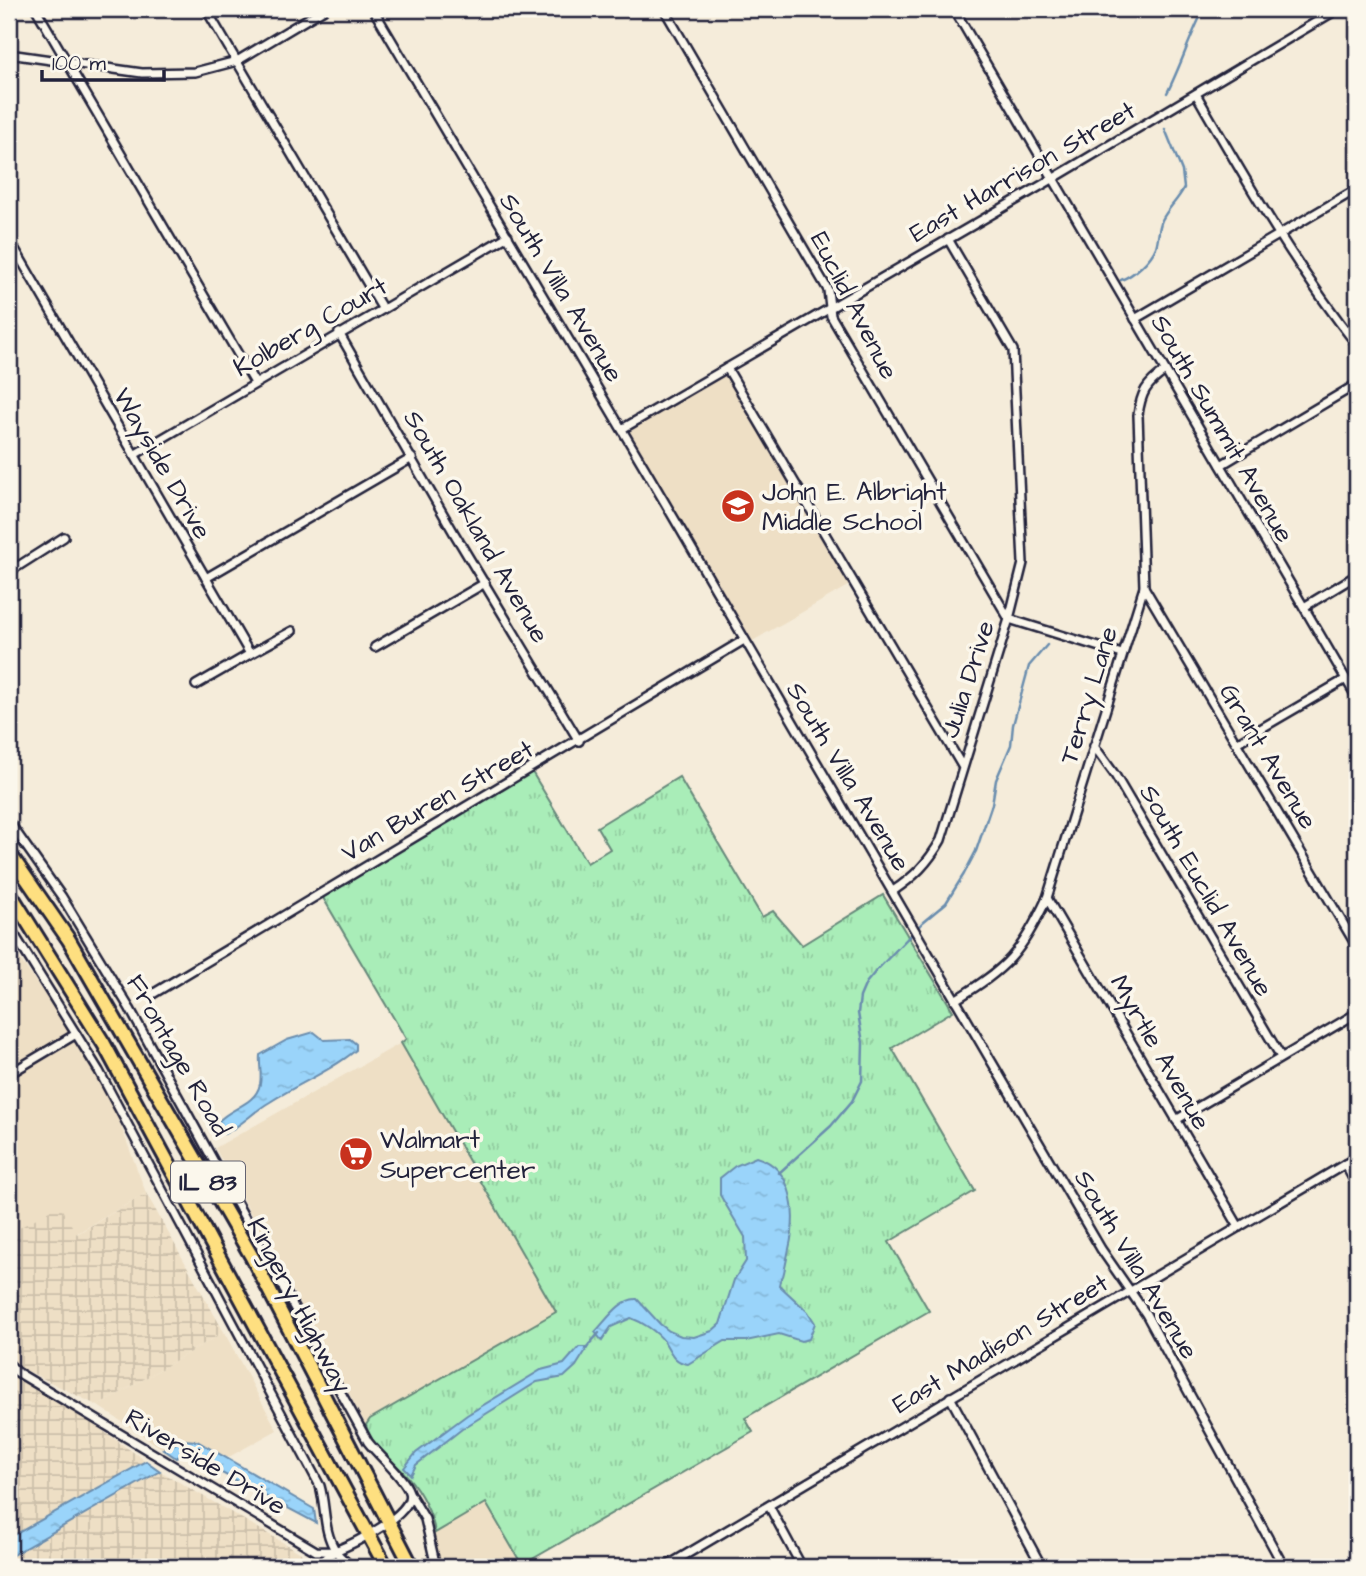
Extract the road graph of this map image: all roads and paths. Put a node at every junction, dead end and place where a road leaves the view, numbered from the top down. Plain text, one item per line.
1 (36, 9) edge
2 (206, 9) edge
3 (324, 9) edge
4 (373, 9) edge
5 (664, 9) edge
6 (954, 9) edge
7 (1338, 9) edge
8 (1327, 12) edge
9 (9, 54) edge
10 (67, 61) junction
11 (237, 61) junction
12 (1196, 94) junction
13 (1054, 178) junction
14 (1357, 189) edge
15 (508, 236) junction
16 (1278, 236) junction
17 (9, 239) edge
18 (948, 239) junction
19 (832, 306) junction
20 (382, 308) junction
21 (1135, 318) junction
22 (339, 333) junction
23 (1357, 345) edge
24 (727, 368) junction
25 (1165, 371) junction
26 (255, 383) junction
27 (1357, 384) edge
28 (622, 429) junction
29 (134, 455) junction
30 (412, 458) junction
31 (1221, 465) junction
32 (64, 537) dead end
33 (9, 572) edge
34 (1357, 575) edge
35 (206, 578) junction
36 (485, 583) junction
37 (1144, 587) junction
38 (1304, 607) junction
39 (1009, 619) junction
40 (292, 631) dead end
41 (744, 640) junction
42 (375, 647) dead end
43 (250, 654) junction
44 (1122, 654) junction
45 (1346, 679) junction
46 (196, 685) dead end
47 (1357, 698) edge
48 (579, 741) junction
49 (1238, 742) junction
50 (1094, 746) junction
51 (962, 766) junction
52 (9, 822) edge
53 (9, 853) edge
54 (893, 891) junction
55 (9, 892) edge
56 (1047, 898) junction
57 (9, 926) edge
58 (1357, 947) edge
59 (150, 995) dead end
60 (955, 1000) junction
61 (1357, 1013) edge
62 (76, 1034) junction
63 (1281, 1058) junction
64 (9, 1074) edge
65 (1176, 1120) junction
66 (1357, 1157) edge
67 (1345, 1164) junction
68 (1357, 1186) edge
69 (1239, 1227) junction
70 (1130, 1291) junction
71 (9, 1364) edge
72 (950, 1397) junction
73 (410, 1494) junction
74 (769, 1506) junction
75 (388, 1522) junction
76 (368, 1534) junction
77 (335, 1551) junction
78 (316, 1567) edge
79 (352, 1567) edge
80 (386, 1567) edge
81 (412, 1567) edge
82 (436, 1567) edge
83 (665, 1567) edge
84 (802, 1567) edge
85 (1042, 1567) edge
86 (1284, 1567) edge

1 - 10 street
2 - 11 street
3 - 11 street
4 - 15 street, South Villa Avenue
5 - 19 street, Euclid Avenue
6 - 13 street, South Summit Avenue
7 - 8 street, East Harrison Street
8 - 12 street, East Harrison Street
9 - 10 street
10 - 11 street
10 - 26 street
11 - 20 street
12 - 13 street, East Harrison Street
12 - 16 street
13 - 18 street, East Harrison Street
13 - 21 street, South Summit Avenue
14 - 16 street
15 - 20 street, Kolberg Court
15 - 28 street, South Villa Avenue
16 - 21 street
16 - 23 street
17 - 29 street, Wayside Drive
18 - 19 street, East Harrison Street
18 - 39 street, Julia Drive
19 - 24 street, East Harrison Street
19 - 39 street, Euclid Avenue
20 - 22 street, Kolberg Court
21 - 25 street, South Summit Avenue
22 - 26 street, Kolberg Court
22 - 30 street, South Oakland Avenue
24 - 28 street, East Harrison Street
24 - 51 street
25 - 31 street, South Summit Avenue
25 - 37 street, Terry Lane
26 - 29 street, Kolberg Court
27 - 31 street
28 - 41 street, South Villa Avenue
29 - 35 street, Wayside Drive
30 - 35 street
30 - 36 street, South Oakland Avenue
31 - 38 street, South Summit Avenue
32 - 33 street
34 - 38 street
35 - 43 street, Wayside Drive
36 - 42 street
36 - 48 street, South Oakland Avenue
37 - 44 street, Terry Lane
37 - 49 street, Grant Avenue
38 - 45 street, South Summit Avenue
39 - 44 street
39 - 51 street, Julia Drive
40 - 43 street
41 - 48 street, Van Buren Street
41 - 54 street, South Villa Avenue
43 - 46 street
44 - 50 street, Terry Lane
45 - 47 street, South Summit Avenue
45 - 49 street
48 - 59 street, Van Buren Street
49 - 58 street, Grant Avenue
50 - 56 street, Terry Lane
50 - 63 street, South Euclid Avenue
51 - 54 street, Julia Drive
52 - 73 street, Frontage Road
53 - 75 highway, Kingery Highway / IL 83
54 - 60 street, South Villa Avenue
55 - 76 highway, Kingery Highway / IL 83
56 - 60 street, Terry Lane
56 - 65 street, Myrtle Avenue
57 - 62 street
60 - 70 street, South Villa Avenue
61 - 63 street
62 - 64 street
62 - 77 street
63 - 65 street
65 - 69 street, Myrtle Avenue
66 - 67 street, East Madison Street
67 - 68 street
67 - 69 street, East Madison Street
69 - 70 street, East Madison Street
70 - 72 street, East Madison Street
70 - 86 street, South Villa Avenue
71 - 77 street, Riverside Drive
72 - 74 street, East Madison Street
72 - 85 street
73 - 75 street
73 - 82 street, Frontage Road
74 - 83 street, East Madison Street
74 - 84 street
75 - 76 street
75 - 81 highway, Kingery Highway / IL 83
76 - 77 street
76 - 80 highway, Kingery Highway / IL 83
77 - 78 street
77 - 79 street

